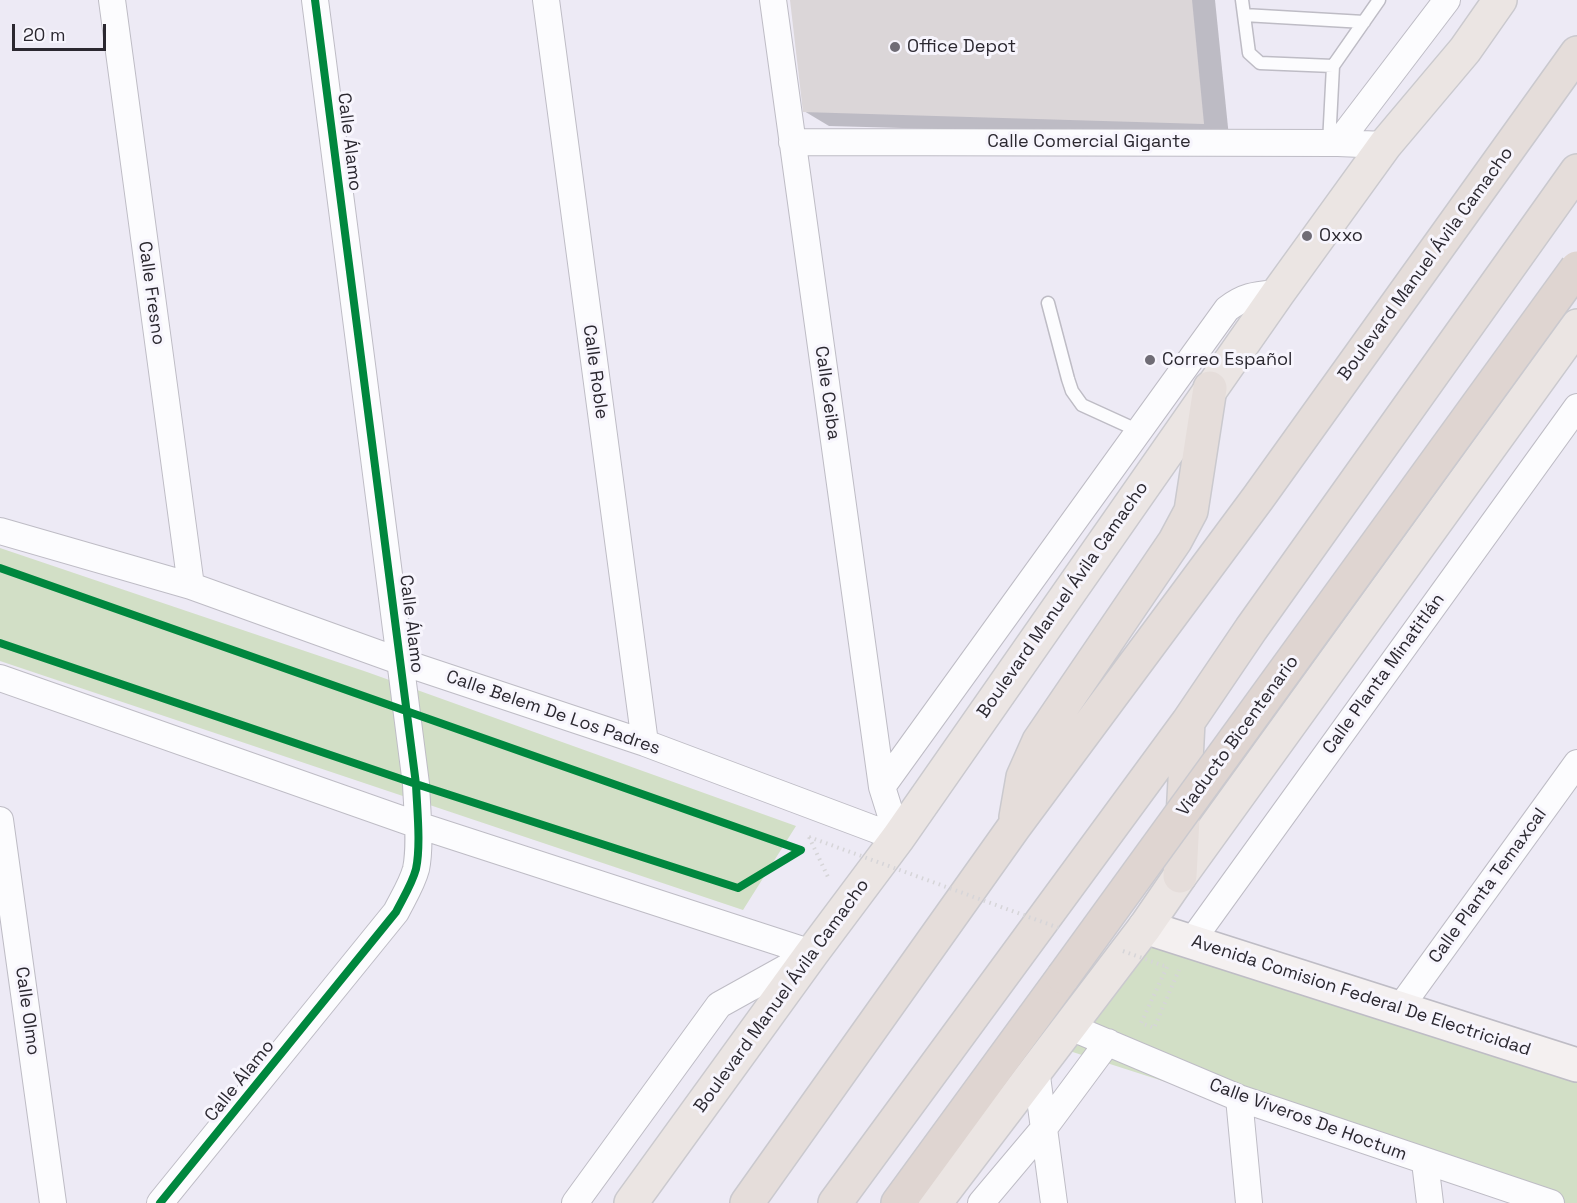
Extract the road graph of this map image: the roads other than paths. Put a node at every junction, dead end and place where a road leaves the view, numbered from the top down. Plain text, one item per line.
1 (112, 0) edge
2 (315, 0) edge
3 (546, 0) edge
4 (773, 0) edge
5 (1242, 0) edge
6 (1379, 0) edge
7 (1447, 0) edge
8 (1500, 0) edge
9 (1244, 15) junction
10 (1364, 22) junction
11 (1577, 53) edge
12 (1333, 66) junction
13 (792, 142) junction
14 (1334, 143) junction
15 (1385, 146) junction
16 (1577, 171) edge
17 (1577, 268) edge
18 (1278, 293) junction
19 (1048, 303) dead end
20 (1577, 326) edge
21 (1210, 388) junction
22 (1577, 406) edge
23 (1139, 431) junction
24 (0, 531) edge
25 (191, 586) junction
26 (402, 662) junction
27 (0, 678) edge
28 (1188, 722) junction
29 (645, 743) junction
30 (1577, 763) edge
31 (882, 787) junction
32 (0, 820) edge
33 (418, 825) junction
34 (1014, 827) junction
35 (898, 838) junction
36 (1180, 876) junction
37 (1145, 927) junction
38 (1191, 942) junction
39 (812, 953) junction
40 (1399, 1009) junction
41 (1068, 1026) junction
42 (1108, 1042) junction
43 (1577, 1065) edge
44 (1036, 1070) junction
45 (1239, 1098) junction
46 (1045, 1127) junction
47 (1425, 1162) junction
48 (53, 1203) edge
49 (160, 1203) edge
50 (575, 1203) edge
51 (632, 1203) edge
52 (747, 1203) edge
53 (835, 1203) edge
54 (898, 1203) edge
55 (935, 1203) edge
56 (981, 1203) edge
57 (1054, 1203) edge
58 (1249, 1203) edge
59 (1430, 1203) edge
60 (1551, 1203) edge

1 - 25 street, Calle Fresno
2 - 26 street, Calle Álamo
3 - 29 street, Calle Roble
4 - 13 street, Calle Ceiba
5 - 9 lane
6 - 10 lane
7 - 14 street
8 - 15 main road, Boulevard Manuel Ávila Camacho
9 - 10 lane
9 - 12 lane
10 - 12 lane
11 - 34 highway, Boulevard Manuel Ávila Camacho
12 - 14 lane
13 - 14 street, Calle Comercial Gigante
13 - 31 street, Calle Ceiba
14 - 15 street, Calle Comercial Gigante
15 - 18 main road, Boulevard Manuel Ávila Camacho
16 - 28 highway
17 - 54 highway, Viaducto Bicentenario, bridge
18 - 21 main road, Boulevard Manuel Ávila Camacho
18 - 23 street
19 - 23 lane
20 - 36 main road
21 - 34 highway
21 - 35 main road, Boulevard Manuel Ávila Camacho
22 - 38 street, Calle Planta Minatitlán
23 - 31 street
24 - 25 street, Calle Belem De Los Padres
25 - 26 street, Calle Belem De Los Padres
26 - 29 street, Calle Belem De Los Padres
26 - 33 street, Calle Álamo
27 - 33 street
28 - 36 highway
28 - 53 highway
29 - 35 street, Calle Belem De Los Padres
30 - 40 street, Calle Planta Temaxcal
31 - 35 street, Calle Ceiba
32 - 48 street, Calle Olmo
33 - 39 street
33 - 49 street, Calle Álamo
34 - 52 highway, Boulevard Manuel Ávila Camacho
35 - 39 main road, Boulevard Manuel Ávila Camacho
36 - 37 main road
37 - 38 main road, Avenida Comision Federal De Electricidad
37 - 41 main road
38 - 40 main road, Avenida Comision Federal De Electricidad
39 - 50 street
39 - 51 main road, Boulevard Manuel Ávila Camacho
40 - 43 main road, Avenida Comision Federal De Electricidad
41 - 42 street, Calle Viveros De Hoctum
41 - 44 main road
42 - 45 street, Calle Viveros De Hoctum
42 - 46 street
44 - 46 street
44 - 55 main road
45 - 47 street, Calle Viveros De Hoctum
45 - 58 street
46 - 56 street
46 - 57 street
47 - 59 street
47 - 60 street, Calle Viveros De Hoctum

